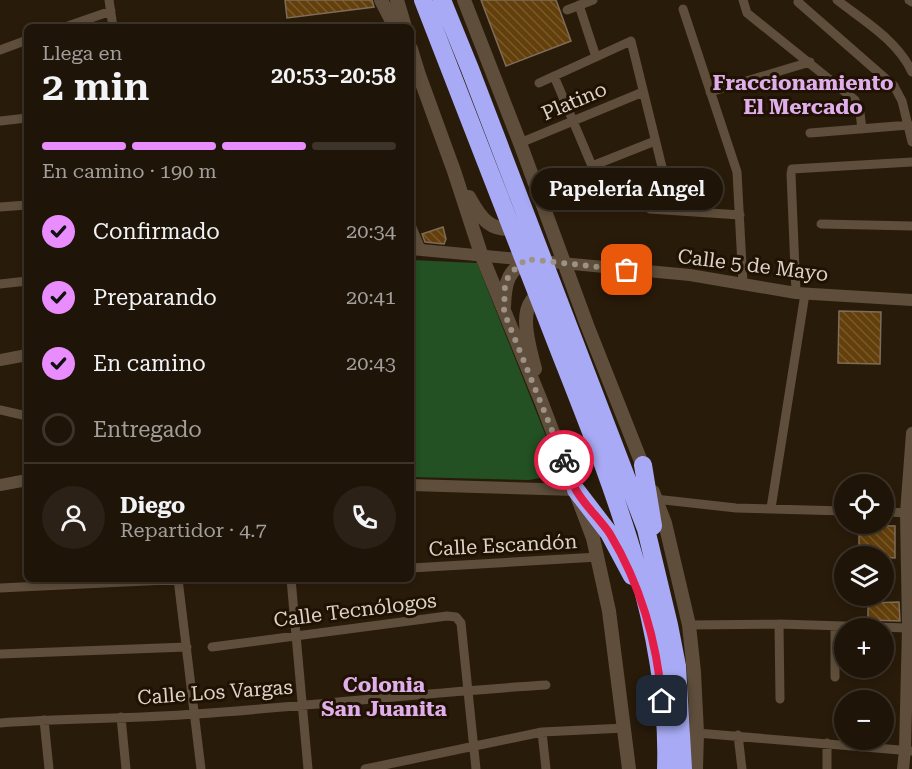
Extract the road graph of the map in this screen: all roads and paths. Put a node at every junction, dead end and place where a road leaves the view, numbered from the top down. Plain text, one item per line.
1 (109, 0) edge
2 (381, 0) edge
3 (397, 0) edge
4 (417, 0) edge
5 (423, 0) edge
6 (444, 0) edge
7 (464, 0) edge
8 (593, 0) edge
9 (743, 0) edge
10 (837, 0) edge
11 (798, 1) edge
12 (579, 5) junction
13 (683, 9) dead end
14 (567, 10) dead end
15 (111, 11) junction
16 (73, 24) edge
17 (113, 24) edge
18 (393, 24) edge
19 (404, 24) edge
20 (434, 28) junction
21 (24, 41) edge
22 (0, 50) edge
23 (597, 57) junction
24 (414, 59) edge
25 (810, 62) junction
26 (414, 66) edge
27 (912, 72) edge
28 (419, 75) junction
29 (554, 76) junction
30 (539, 83) dead end
31 (643, 92) junction
32 (710, 92) junction
33 (24, 118) edge
34 (0, 121) edge
35 (573, 121) junction
36 (909, 125) junction
37 (862, 129) junction
38 (810, 133) dead end
39 (655, 141) junction
40 (912, 142) edge
41 (520, 143) junction
42 (912, 162) edge
43 (662, 167) dead end
44 (454, 171) junction
45 (534, 182) junction
46 (24, 205) edge
47 (0, 207) edge
48 (650, 209) dead end
49 (740, 215) junction
50 (549, 221) junction
51 (821, 224) dead end
52 (912, 226) edge
53 (416, 249) edge
54 (481, 254) junction
55 (526, 259) junction
56 (565, 265) junction
57 (24, 281) edge
58 (0, 284) edge
59 (743, 284) junction
60 (800, 293) junction
61 (912, 300) edge
62 (504, 312) junction
63 (587, 325) junction
64 (24, 356) edge
65 (0, 360) edge
66 (541, 401) junction
67 (0, 410) edge
68 (24, 415) edge
69 (598, 426) junction
70 (912, 433) edge
71 (643, 465) junction
72 (24, 481) edge
73 (0, 485) edge
74 (414, 485) edge
75 (576, 490) junction
76 (655, 499) junction
77 (771, 508) junction
78 (834, 511) edge
79 (894, 512) edge
80 (909, 513) edge
81 (598, 558) junction
82 (414, 568) edge
83 (119, 582) edge
84 (178, 582) edge
85 (291, 582) edge
86 (0, 588) edge
87 (650, 622) junction
88 (779, 624) junction
89 (669, 625) junction
90 (689, 625) junction
91 (834, 626) edge
92 (894, 628) edge
93 (908, 628) junction
94 (295, 635) junction
95 (186, 647) junction
96 (212, 647) dead end
97 (0, 654) edge
98 (546, 685) dead end
99 (468, 689) junction
100 (780, 699) dead end
101 (301, 704) junction
102 (195, 714) junction
103 (672, 716) junction
104 (121, 717) junction
105 (44, 720) junction
106 (0, 723) edge
107 (625, 728) junction
108 (542, 732) junction
109 (697, 733) junction
110 (738, 735) junction
111 (827, 743) junction
112 (473, 747) junction
113 (909, 751) edge
114 (409, 764) edge
115 (49, 769) edge
116 (126, 769) edge
117 (201, 769) edge
118 (308, 769) edge
119 (365, 769) edge
120 (476, 769) edge
121 (546, 769) edge
122 (629, 769) edge
123 (666, 769) edge
124 (683, 769) edge
125 (696, 769) edge
126 (742, 769) edge
127 (827, 769) edge
128 (903, 769) edge

1 - 15 street
2 - 18 main road
3 - 19 main road
4 - 20 highway
5 - 20 highway
6 - 69 highway
7 - 41 main road
8 - 12 street
9 - 25 street
10 - 27 street
11 - 36 street
12 - 14 street
12 - 23 street
13 - 32 street
15 - 16 street
15 - 17 street
20 - 69 highway
21 - 22 street
23 - 29 street
23 - 31 street
24 - 28 main road
25 - 32 street
25 - 37 street
26 - 28 main road
28 - 44 main road
29 - 30 street
29 - 35 street
31 - 35 street, Platino
31 - 39 street
32 - 49 street
33 - 34 street
35 - 39 street
35 - 41 street, Platino
36 - 37 street
36 - 40 street
37 - 38 street
39 - 43 street
41 - 45 main road
42 - 60 street
44 - 45 main road
44 - 54 main road
45 - 50 main road
46 - 47 street
48 - 49 street
49 - 59 street
50 - 55 main road
50 - 56 main road
51 - 52 street
53 - 54 street, Calle 5 de Mayo
54 - 55 street, Calle 5 de Mayo
54 - 62 main road
55 - 56 street, Calle 5 de Mayo
55 - 62 main road
56 - 59 street, Calle 5 de Mayo
56 - 63 main road
57 - 58 street
59 - 60 street, Calle 5 de Mayo
60 - 61 street, Calle 5 de Mayo
60 - 77 street
62 - 66 main road
63 - 66 main road
63 - 71 main road
64 - 65 street
66 - 75 main road
67 - 68 street
69 - 87 highway
69 - 89 highway
70 - 80 street
71 - 76 main road
71 - 89 highway
72 - 73 street
74 - 75 street
75 - 81 main road
75 - 87 highway
76 - 77 street
76 - 90 main road
77 - 78 street
79 - 80 street
80 - 93 street
81 - 82 street, Calle Escandón
81 - 107 main road
83 - 86 street
84 - 95 street
85 - 94 street
87 - 103 highway
88 - 90 street
88 - 91 street
88 - 100 street
89 - 103 highway
90 - 109 main road
92 - 93 street
93 - 113 street
94 - 96 street, Calle Tecnólogos
94 - 99 street, Calle Tecnólogos
94 - 101 street
95 - 97 street
95 - 102 street
98 - 99 street, Calle Los Vargas
99 - 101 street, Calle Los Vargas
99 - 112 street, Calle Tecnólogos
101 - 102 street, Calle Los Vargas
101 - 118 street
102 - 104 street, Calle Los Vargas
102 - 117 street
103 - 123 highway
103 - 124 highway
104 - 105 street, Calle Los Vargas
104 - 116 street
105 - 106 street, Calle Los Vargas
105 - 115 street
107 - 108 street
107 - 122 main road
108 - 112 street
108 - 121 street
109 - 110 street
109 - 125 main road
110 - 111 street
110 - 126 street
111 - 113 street
111 - 127 street
112 - 114 street
112 - 120 street, Calle Tecnólogos
113 - 128 street
114 - 119 street

